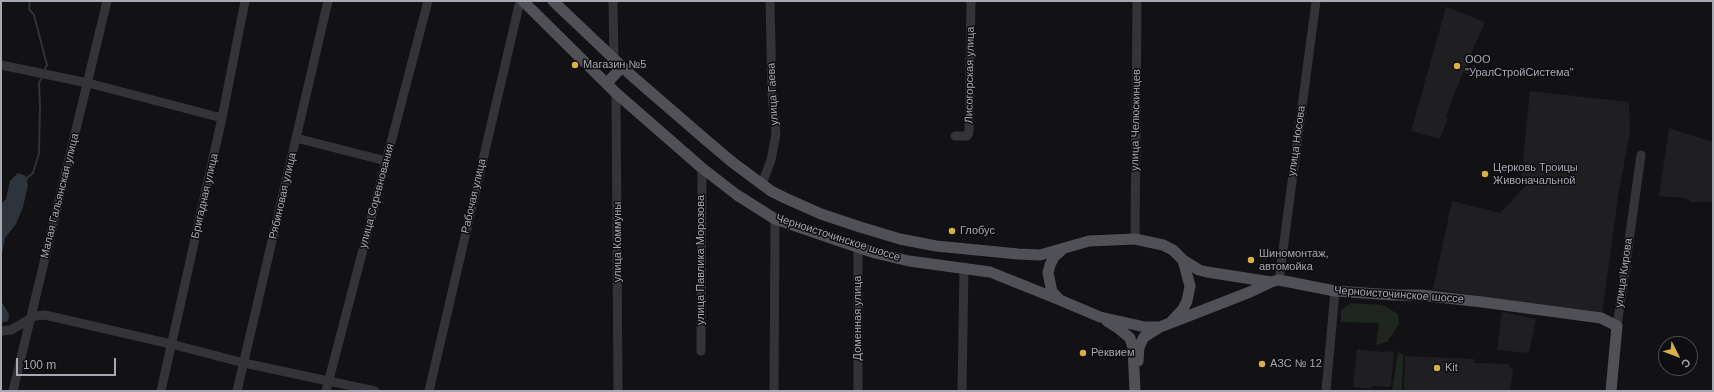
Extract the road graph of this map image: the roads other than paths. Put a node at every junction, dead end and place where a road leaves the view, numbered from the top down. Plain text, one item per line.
1 (107, 1) edge
2 (245, 1) edge
3 (328, 1) edge
4 (428, 1) edge
5 (520, 1) edge
6 (523, 1) edge
7 (553, 1) edge
8 (613, 1) edge
9 (770, 1) edge
10 (971, 1) edge
11 (1137, 1) edge
12 (1316, 1) edge
13 (618, 64) junction
14 (1, 65) edge
15 (88, 83) junction
16 (607, 83) junction
17 (616, 93) junction
18 (222, 118) junction
19 (955, 136) dead end
20 (296, 138) junction
21 (1641, 155) dead end
22 (386, 161) junction
23 (702, 168) junction
24 (762, 184) junction
25 (775, 219) junction
26 (1135, 239) junction
27 (858, 246) junction
28 (1067, 246) junction
29 (1183, 260) junction
30 (964, 268) junction
31 (1275, 281) junction
32 (1335, 291) junction
33 (1060, 300) junction
34 (1100, 317) junction
35 (30, 318) junction
36 (1171, 322) junction
37 (1617, 326) junction
38 (1160, 327) junction
39 (1, 331) edge
40 (171, 344) junction
41 (701, 352) dead end
42 (244, 363) junction
43 (328, 386) edge
44 (13, 391) edge
45 (161, 391) edge
46 (238, 391) edge
47 (374, 391) edge
48 (429, 391) edge
49 (618, 391) edge
50 (774, 391) edge
51 (858, 391) edge
52 (962, 391) edge
53 (1135, 391) edge
54 (1326, 391) edge
55 (1611, 391) edge

1 - 15 street, Малая Гальянская улица
2 - 18 street, Бригадная улица
3 - 20 street, Рябиновая улица
4 - 22 street, улица Соревнования
5 - 48 street, Рабочая улица
6 - 16 main road, Черноисточинское шоссе
7 - 13 main road, Черноисточинское шоссе
8 - 13 street
9 - 24 street, улица Гаева
10 - 19 street, Лисогорская улица
11 - 26 street, улица Челюскинцев
12 - 31 street, улица Носова
13 - 16 main road
13 - 24 main road, Черноисточинское шоссе
14 - 15 street
15 - 18 street
15 - 35 street, Малая Гальянская улица
16 - 17 main road, Черноисточинское шоссе
17 - 23 main road, Черноисточинское шоссе
17 - 49 street, улица Коммуны
18 - 40 street, Бригадная улица
20 - 22 street
20 - 42 street, Рябиновая улица
21 - 37 street, улица Кирова
22 - 43 street, улица Соревнования
23 - 25 main road, Черноисточинское шоссе
23 - 41 street, улица Павлика Морозова
24 - 28 main road, Черноисточинское шоссе
25 - 27 main road, Черноисточинское шоссе
25 - 50 street
26 - 28 main road
26 - 29 main road
27 - 30 main road, Черноисточинское шоссе
27 - 51 street, Доменная улица
28 - 33 main road
29 - 31 main road, Черноисточинское шоссе
29 - 36 main road
30 - 33 main road, Черноисточинское шоссе
30 - 52 street
31 - 32 main road, Черноисточинское шоссе
31 - 36 main road
32 - 37 main road, Черноисточинское шоссе
32 - 54 street
33 - 34 main road
34 - 38 main road
34 - 53 main road
35 - 39 street
35 - 40 street
35 - 44 street, Малая Гальянская улица
36 - 38 main road
37 - 55 main road, улица Кирова
38 - 53 main road
40 - 42 street
40 - 45 street, Бригадная улица
42 - 43 street
42 - 46 street, Рябиновая улица
43 - 47 street

